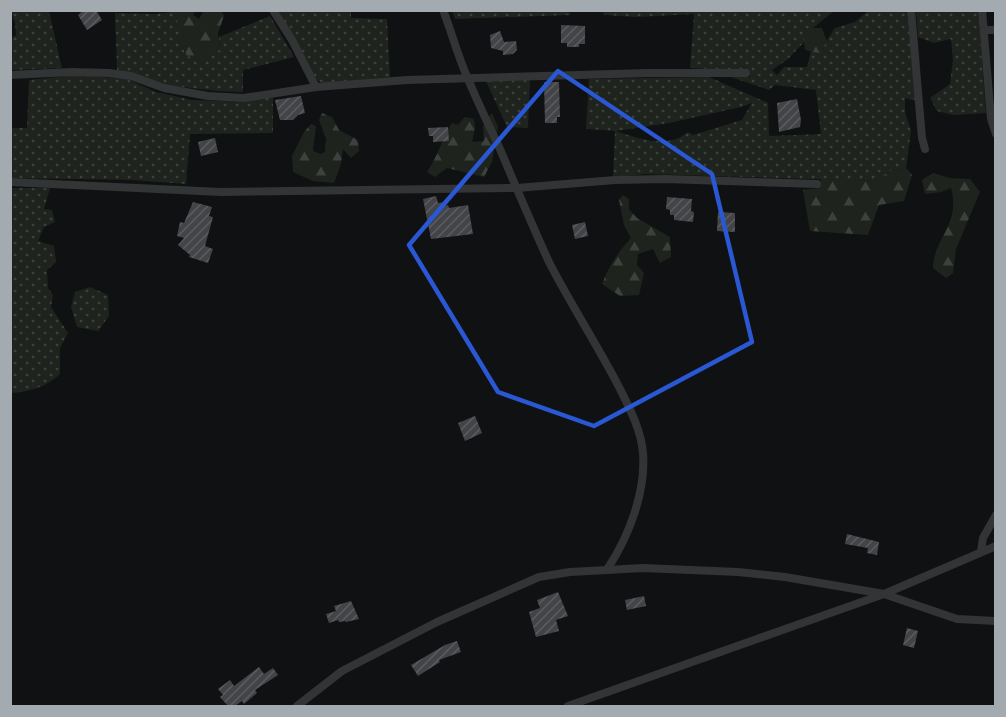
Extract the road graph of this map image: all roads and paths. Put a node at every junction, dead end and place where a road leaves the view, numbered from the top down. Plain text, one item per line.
1 (273, 10) edge
2 (443, 10) edge
3 (911, 10) edge
4 (982, 10) edge
5 (985, 30) junction
6 (996, 30) edge
7 (746, 74) dead end
8 (10, 75) edge
9 (467, 78) junction
10 (316, 87) junction
11 (996, 134) edge
12 (925, 149) dead end
13 (10, 182) edge
14 (817, 184) dead end
15 (517, 188) junction
16 (996, 515) edge
17 (996, 546) edge
18 (981, 551) junction
19 (608, 568) junction
20 (884, 594) junction
21 (996, 621) edge
22 (297, 706) edge
23 (568, 706) edge

1 - 10 street
2 - 9 street
3 - 12 street
4 - 5 street
5 - 6 street
5 - 11 street
7 - 9 street
8 - 10 street
9 - 10 street
9 - 15 street
13 - 15 street
14 - 15 street
15 - 19 street
16 - 18 street
17 - 18 street
18 - 20 street
19 - 20 street
19 - 22 street
20 - 21 street
20 - 23 street

